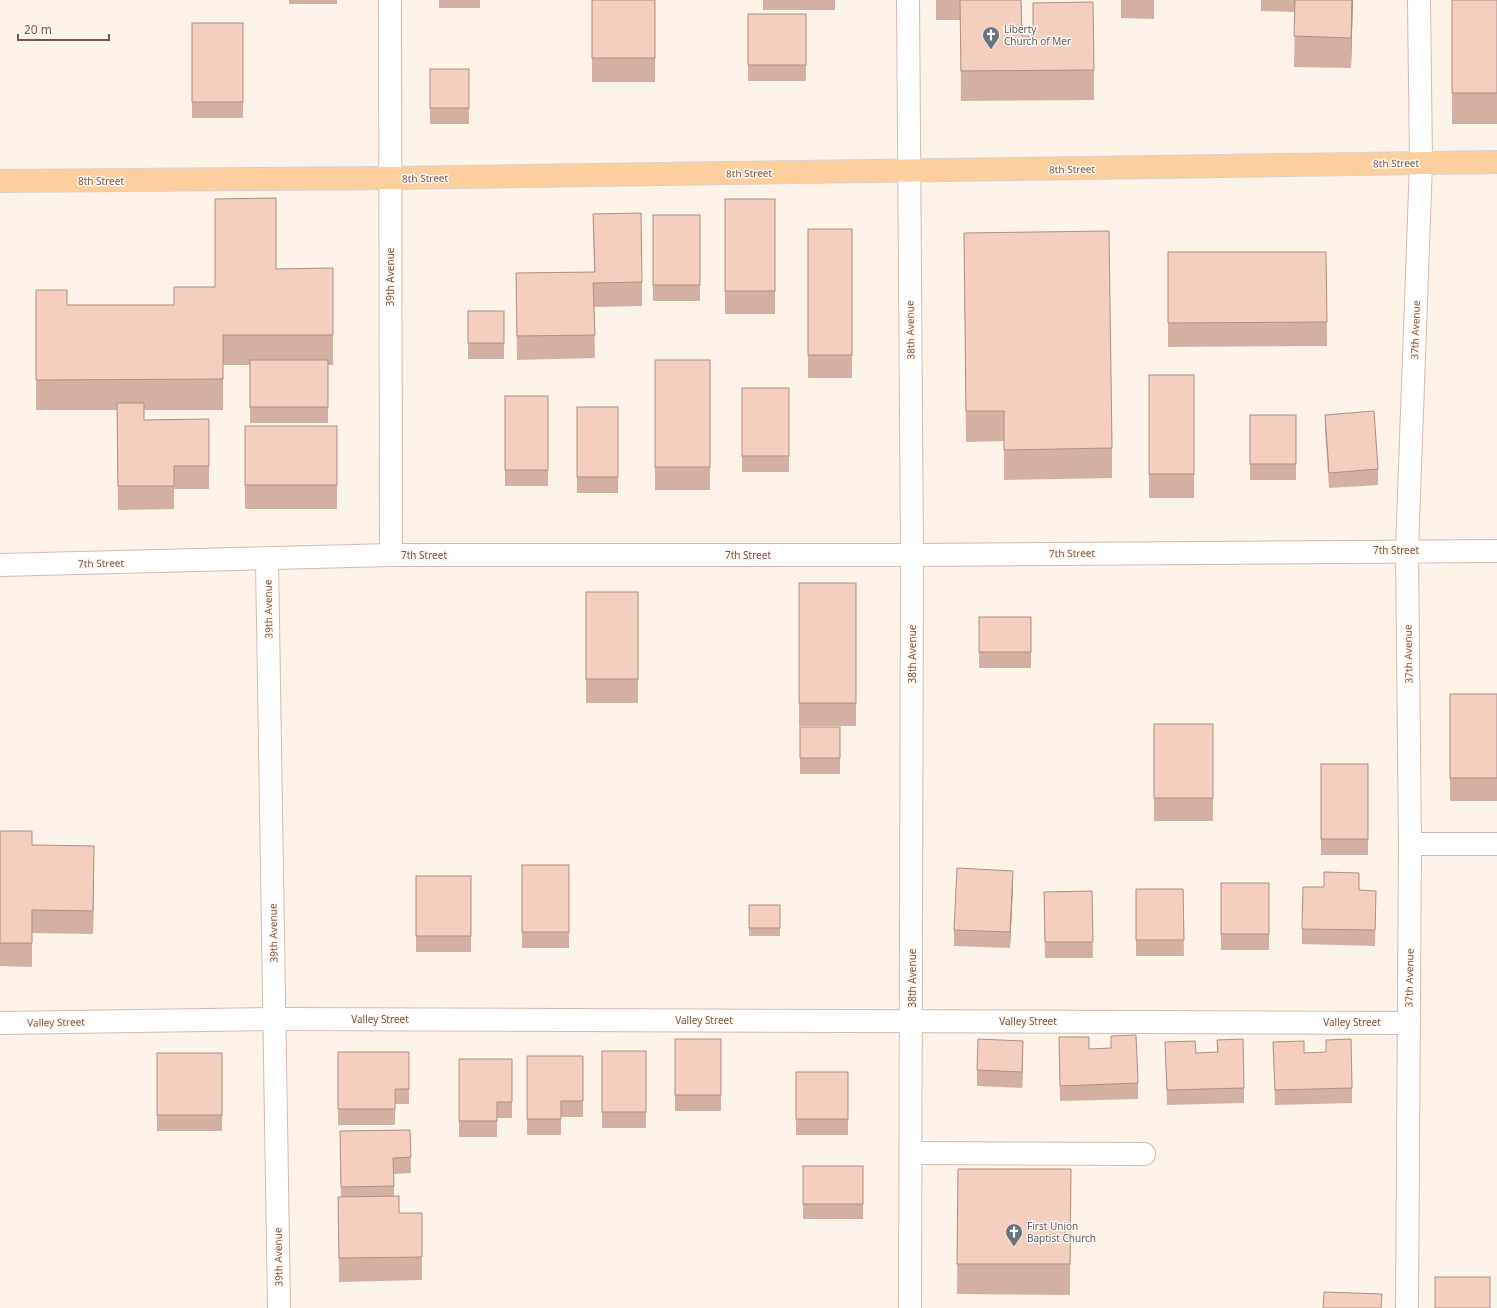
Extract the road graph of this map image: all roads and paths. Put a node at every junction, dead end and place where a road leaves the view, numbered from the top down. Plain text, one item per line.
1 (390, 0) edge
2 (908, 0) edge
3 (1419, 0) edge
4 (1497, 162) edge
5 (1421, 163) junction
6 (908, 171) junction
7 (390, 178) junction
8 (0, 181) edge
9 (1407, 550) junction
10 (1497, 551) edge
11 (391, 554) junction
12 (912, 554) junction
13 (267, 559) junction
14 (0, 565) edge
15 (1410, 844) junction
16 (1497, 844) edge
17 (274, 1019) junction
18 (912, 1021) junction
19 (0, 1023) edge
20 (1409, 1023) junction
21 (912, 1153) junction
22 (1144, 1154) dead end
23 (279, 1308) edge
24 (910, 1308) edge
25 (1407, 1308) edge

1 - 7 street, 39th Avenue
2 - 6 street, 38th Avenue
3 - 5 street, 37th Avenue
4 - 5 main road, 8th Street
5 - 6 main road, 8th Street
5 - 9 street, 37th Avenue
6 - 7 main road, 8th Street
6 - 12 street, 38th Avenue
7 - 8 main road, 8th Street
7 - 11 street, 39th Avenue
9 - 10 street, 7th Street
9 - 12 street, 7th Street
9 - 15 street, 37th Avenue
11 - 12 street, 7th Street
11 - 13 street, 7th Street
12 - 18 street, 38th Avenue
13 - 14 street, 7th Street
13 - 17 street, 39th Avenue
15 - 16 street
15 - 20 street, 37th Avenue
17 - 18 street, Valley Street
17 - 19 street, Valley Street
17 - 23 street, 39th Avenue
18 - 20 street, Valley Street
18 - 21 street, 38th Avenue
20 - 25 street, 37th Avenue
21 - 22 street
21 - 24 street, 38th Avenue

